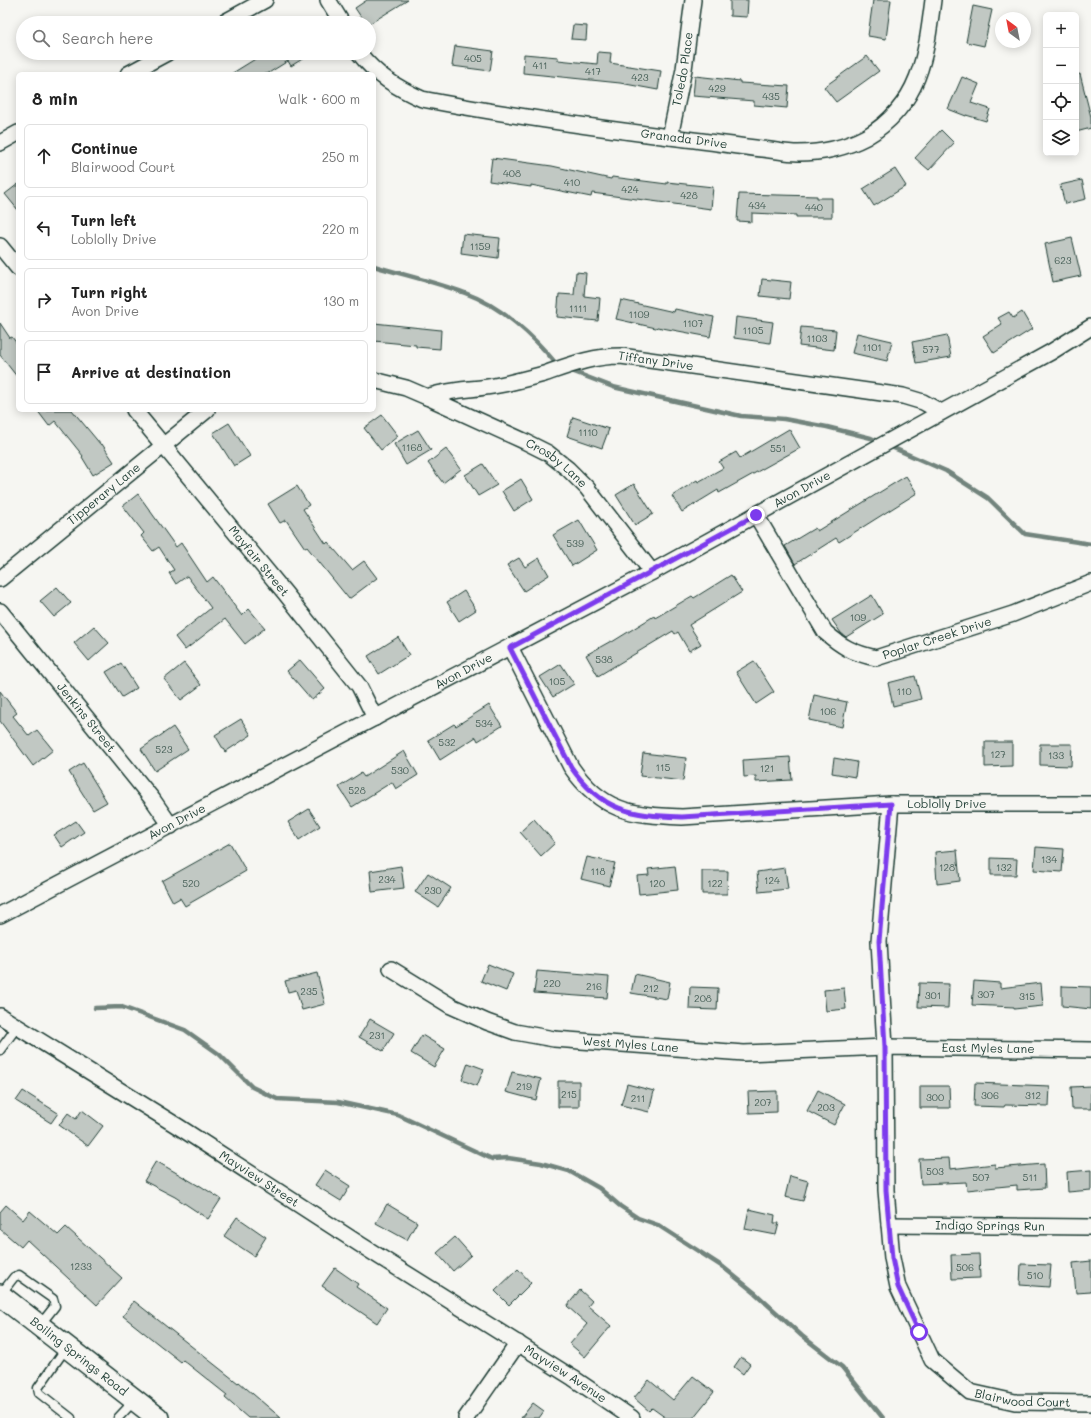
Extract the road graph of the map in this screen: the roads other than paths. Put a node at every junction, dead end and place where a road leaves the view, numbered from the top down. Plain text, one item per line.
1 (264, 0) edge
2 (328, 0) edge
3 (693, 0) edge
4 (933, 0) edge
5 (235, 16) edge
6 (338, 16) edge
7 (154, 60) edge
8 (365, 60) edge
9 (132, 72) edge
10 (375, 72) edge
11 (376, 72) edge
12 (16, 134) edge
13 (670, 137) junction
14 (0, 143) edge
15 (0, 246) edge
16 (16, 266) edge
17 (1091, 327) edge
18 (376, 380) edge
19 (427, 397) junction
20 (136, 412) edge
21 (206, 412) edge
22 (941, 412) junction
23 (164, 446) junction
24 (756, 515) junction
25 (652, 572) junction
26 (0, 579) edge
27 (1091, 583) edge
28 (0, 611) edge
29 (510, 648) junction
30 (375, 718) junction
31 (891, 804) junction
32 (1091, 804) edge
33 (171, 826) junction
34 (0, 916) edge
35 (391, 969) dead end
36 (0, 1016) edge
37 (17, 1027) junction
38 (885, 1047) junction
39 (0, 1050) edge
40 (1091, 1050) edge
41 (889, 1225) junction
42 (1091, 1227) edge
43 (0, 1295) edge
44 (39, 1326) junction
45 (518, 1343) junction
46 (67, 1347) junction
47 (1091, 1403) edge
48 (146, 1412) edge
49 (71, 1418) edge
50 (118, 1418) edge
51 (466, 1418) edge
52 (632, 1418) edge

1 - 5 street
2 - 6 street
3 - 13 street, Toledo Place
4 - 13 street, Granada Drive
7 - 9 street
8 - 10 street, Granada Drive
11 - 13 street, Granada Drive
12 - 14 street
15 - 16 street
17 - 22 street, Avon Drive
18 - 19 street
19 - 22 street, Tiffany Drive
19 - 25 street, Crosby Lane
20 - 23 street, Mayfair Street
21 - 23 street, Tipperary Lane
22 - 24 street, Avon Drive
23 - 26 street, Tipperary Lane
23 - 30 street, Mayfair Street
24 - 25 street, Avon Drive
24 - 27 street, Poplar Creek Drive
25 - 29 street, Avon Drive
28 - 33 street, Jenkins Street
29 - 30 street, Avon Drive
29 - 31 street, Loblolly Drive
30 - 33 street, Avon Drive
31 - 32 street, Loblolly Drive
31 - 38 street, Blairwood Court
33 - 34 street, Avon Drive
35 - 38 street, West Myles Lane
36 - 37 street, Mayview Street
37 - 39 lane
37 - 45 street, Mayview Street
38 - 40 street, East Myles Lane
38 - 41 street, Blairwood Court
41 - 42 street, Indigo Springs Run
41 - 47 street, Blairwood Court
43 - 44 main road, Boiling Springs Road
43 - 44 lane
44 - 46 main road, Boiling Springs Road
45 - 51 street
45 - 52 street, Mayview Avenue
46 - 48 main road, Boiling Springs Road
46 - 49 lane
48 - 50 lane

